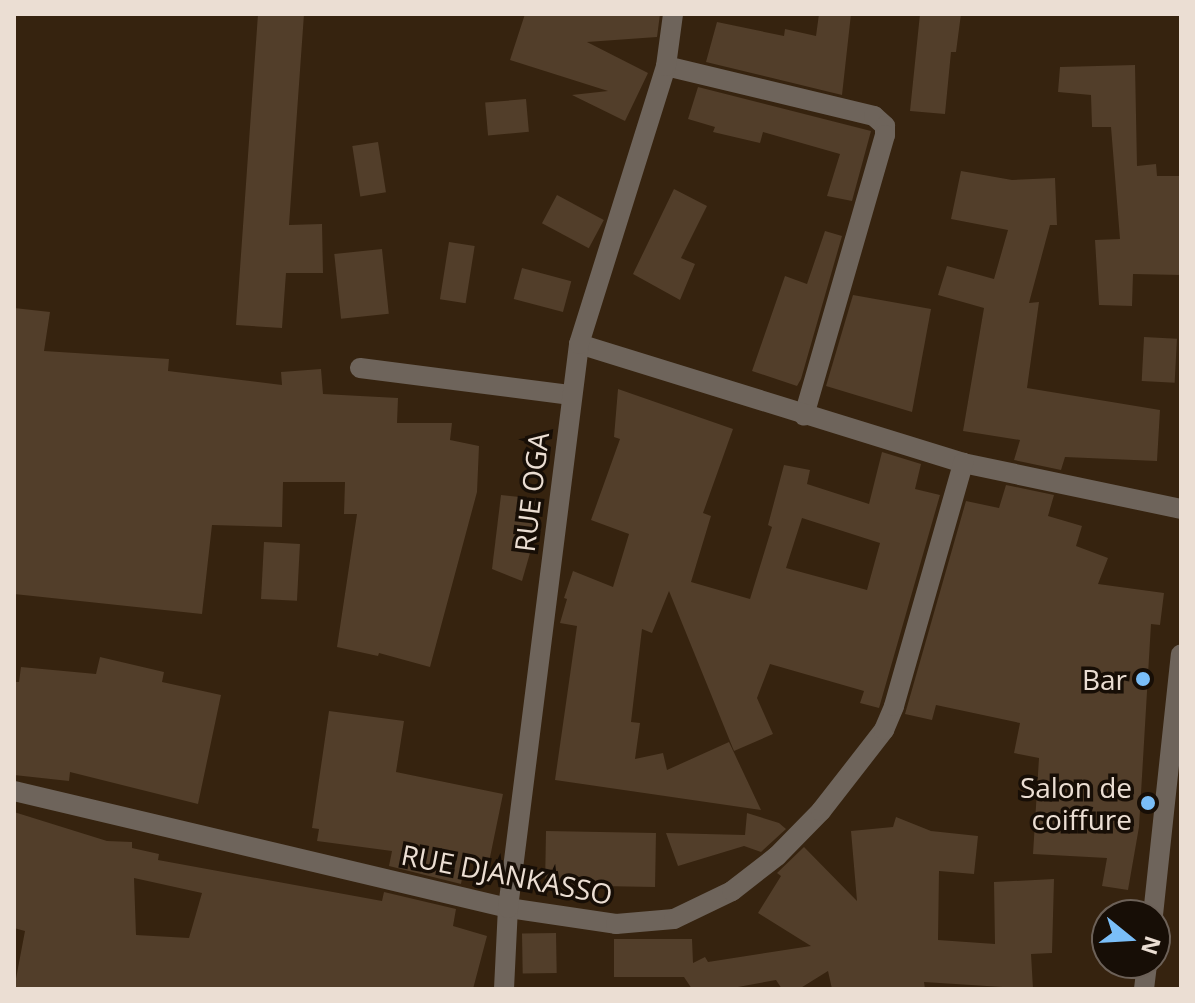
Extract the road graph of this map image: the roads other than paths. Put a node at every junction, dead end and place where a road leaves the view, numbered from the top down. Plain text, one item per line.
1 (673, 14) edge
2 (666, 66) junction
3 (579, 344) junction
4 (360, 368) dead end
5 (571, 395) junction
6 (804, 416) junction
7 (963, 463) junction
8 (1181, 509) edge
9 (1181, 655) edge
10 (14, 791) edge
11 (1174, 801) edge
12 (1156, 899) edge
13 (508, 908) junction
14 (504, 989) edge

1 - 2 street, RUE OGA
2 - 3 street, RUE OGA
2 - 6 street
3 - 5 street, RUE OGA
3 - 6 street
4 - 5 street
5 - 13 street, RUE OGA
6 - 7 street
7 - 8 street
7 - 13 street, RUE DJANKASSO
9 - 11 street
10 - 13 street, RUE DJANKASSO
11 - 12 street
13 - 14 street, RUE OGA

